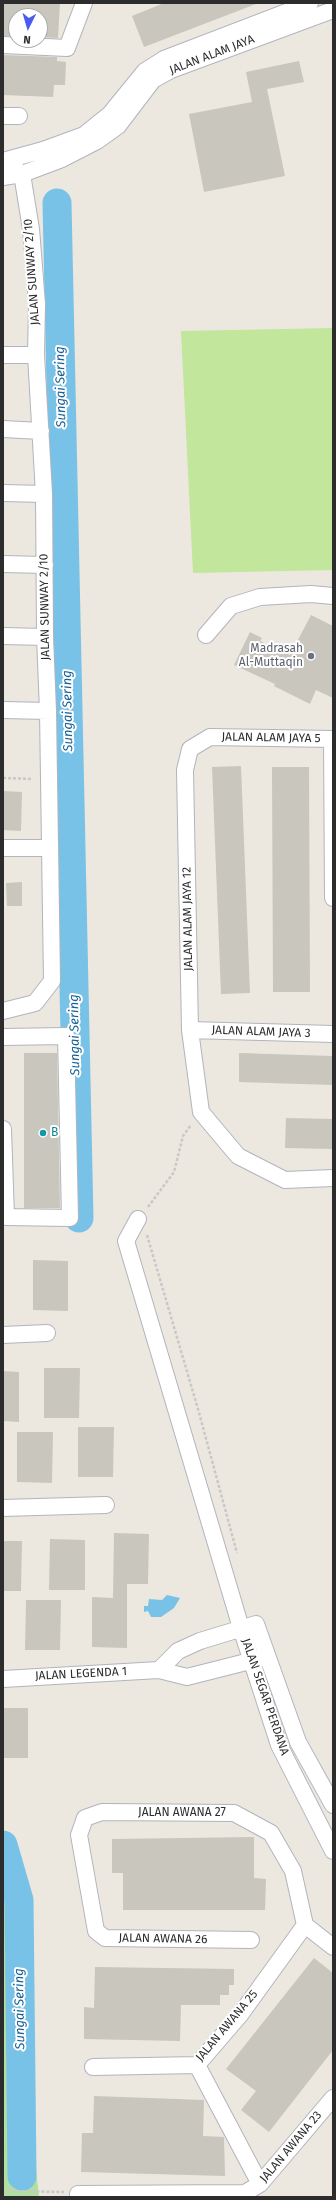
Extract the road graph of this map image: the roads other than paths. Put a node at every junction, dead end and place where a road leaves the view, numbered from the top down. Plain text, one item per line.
1 (84, 3) edge
2 (310, 3) edge
3 (278, 9) edge
4 (333, 10) edge
5 (3, 45) edge
6 (84, 135) junction
7 (3, 161) edge
8 (3, 165) edge
9 (22, 174) junction
10 (3, 177) edge
11 (3, 355) edge
12 (36, 355) junction
13 (3, 430) edge
14 (41, 430) junction
15 (3, 493) edge
16 (44, 494) junction
17 (3, 564) edge
18 (45, 565) junction
19 (333, 596) edge
20 (206, 635) dead end
21 (3, 636) edge
22 (45, 637) junction
23 (3, 710) edge
24 (48, 711) junction
25 (210, 737) joint
26 (333, 740) edge
27 (3, 848) edge
28 (50, 848) junction
29 (333, 898) edge
30 (3, 1011) edge
31 (190, 1030) junction
32 (333, 1034) edge
33 (3, 1037) edge
34 (3, 1129) edge
35 (333, 1178) edge
36 (138, 1219) road end
37 (47, 1333) dead end
38 (3, 1335) edge
39 (106, 1504) dead end
40 (3, 1508) edge
41 (248, 1626) junction
42 (260, 1658) junction
43 (160, 1670) junction
44 (3, 1679) edge
45 (333, 1805) edge
46 (85, 1818) joint
47 (333, 1851) edge
48 (305, 1925) junction
49 (251, 1940) dead end
50 (333, 1947) edge
51 (197, 2065) junction
52 (93, 2067) dead end
53 (333, 2098) edge
54 (260, 2184) junction
55 (78, 2195) edge

1 - 5 street
2 - 3 street, JALAN ALAM JAYA
3 - 6 street, JALAN ALAM JAYA
4 - 9 street, JALAN ALAM JAYA
6 - 7 street, JALAN ALAM JAYA
6 - 9 street
8 - 9 street
9 - 10 street, JALAN ALAM JAYA
9 - 12 street, JALAN SUNWAY 2/10
11 - 12 street
12 - 14 street, JALAN SUNWAY 2/10
13 - 14 street
14 - 16 street, JALAN SUNWAY 2/10
15 - 16 street
16 - 18 street, JALAN SUNWAY 2/10
17 - 18 street
18 - 22 street, JALAN SUNWAY 2/10
19 - 20 street
21 - 22 street
22 - 24 street, JALAN SUNWAY 2/10
23 - 24 street
24 - 28 street, JALAN SUNWAY 2/10
25 - 26 street, JALAN ALAM JAYA 5
25 - 31 street, JALAN ALAM JAYA 12
26 - 29 street
27 - 28 street
28 - 30 street, JALAN SUNWAY 2/10
31 - 32 street, JALAN ALAM JAYA 3
31 - 35 street, JALAN ALAM JAYA 12
33 - 34 street
36 - 41 street, JALAN SEGAR PERDANA
37 - 38 street
39 - 40 street
41 - 42 street, JALAN SEGAR PERDANA
41 - 43 street
42 - 43 street, JALAN LEGENDA 1
42 - 45 street, JALAN SEGAR PERDANA
42 - 47 street, JALAN SEGAR PERDANA
43 - 44 street, JALAN LEGENDA 1
46 - 48 street, JALAN AWANA 27
46 - 49 street, JALAN AWANA 26
48 - 50 street
48 - 51 street, JALAN AWANA 25
51 - 52 street, JALAN AWANA 25
51 - 54 street
53 - 54 street, JALAN AWANA 23
54 - 55 street, JALAN AWANA 23

